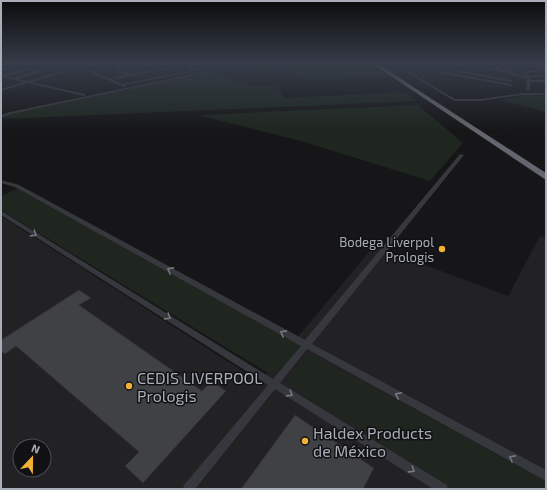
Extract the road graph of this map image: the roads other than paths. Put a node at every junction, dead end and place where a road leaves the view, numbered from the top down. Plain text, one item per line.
1 (48, 87) edge
2 (117, 87) edge
3 (118, 87) edge
4 (134, 87) edge
5 (410, 87) edge
6 (419, 87) edge
7 (432, 87) edge
8 (511, 87) edge
9 (528, 87) edge
10 (510, 90) dead end
11 (528, 90) dead end
12 (546, 92) edge
13 (84, 95) junction
14 (91, 96) junction
15 (1, 112) edge
16 (1, 117) edge
17 (462, 156) dead end
18 (546, 170) edge
19 (546, 177) edge
20 (1, 181) edge
21 (1, 213) edge
22 (306, 346) junction
23 (274, 384) junction
24 (546, 476) edge
25 (188, 489) edge
26 (443, 489) edge

1 - 13 street
2 - 13 street
3 - 14 street
4 - 14 street
5 - 19 highway
6 - 18 highway
7 - 12 street
8 - 10 street
9 - 11 street
13 - 15 street
14 - 16 street
17 - 22 street
22 -> 20 street
21 -> 23 street
22 - 23 street
24 -> 22 street
23 - 25 street
23 -> 26 street

